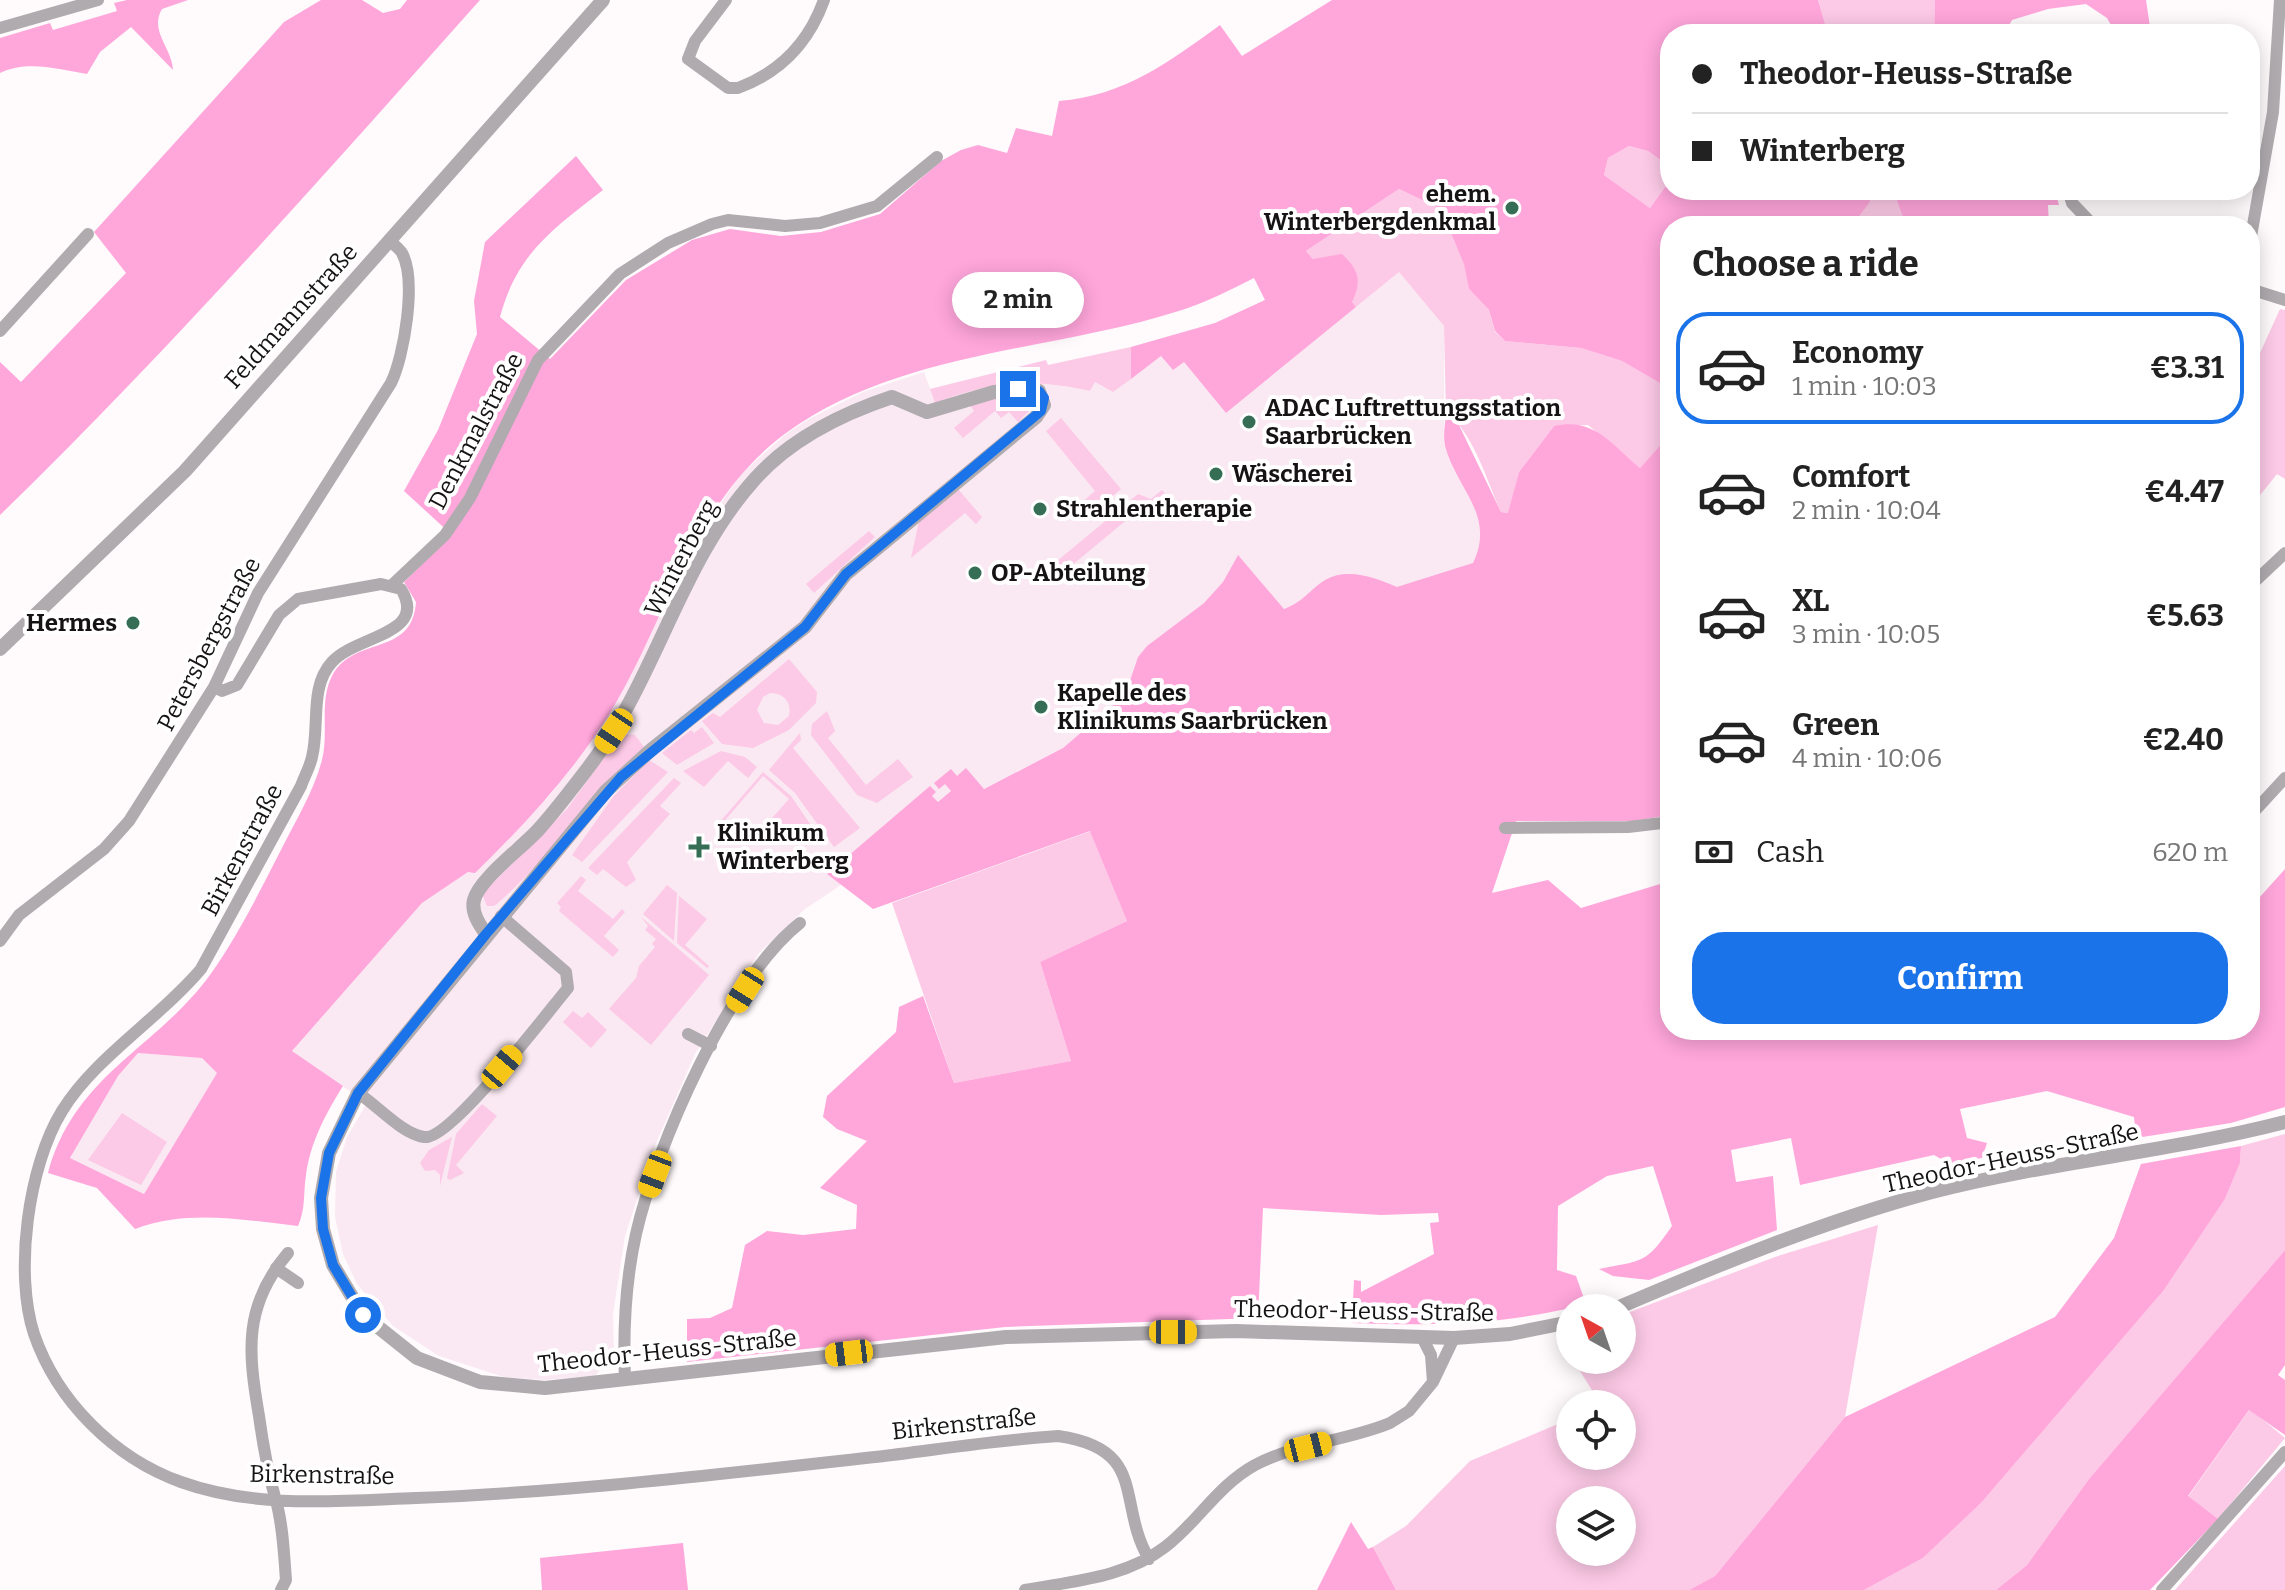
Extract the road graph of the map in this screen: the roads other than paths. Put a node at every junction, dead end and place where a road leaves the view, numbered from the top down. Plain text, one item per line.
1 (98, 0) edge
2 (603, 0) edge
3 (726, 0) edge
4 (824, 0) edge
5 (2280, 0) edge
6 (0, 28) edge
7 (937, 157) dead end
8 (2260, 185) edge
9 (2071, 200) edge
10 (2084, 216) edge
11 (88, 234) dead end
12 (389, 240) junction
13 (2260, 292) edge
14 (2285, 300) edge
15 (0, 331) edge
16 (2285, 553) edge
17 (2260, 577) edge
18 (397, 587) junction
19 (0, 649) edge
20 (214, 687) junction
21 (2285, 778) edge
22 (2260, 805) edge
23 (1660, 823) edge
24 (1505, 828) dead end
25 (501, 916) junction
26 (800, 923) dead end
27 (486, 934) junction
28 (0, 941) edge
29 (688, 1034) dead end
30 (711, 1046) junction
31 (358, 1093) junction
32 (2285, 1122) edge
33 (288, 1253) dead end
34 (276, 1268) junction
35 (298, 1283) dead end
36 (1636, 1300) edge
37 (1556, 1325) edge
38 (1454, 1338) junction
39 (1423, 1339) junction
40 (625, 1380) junction
41 (1433, 1382) junction
42 (2285, 1452) edge
43 (276, 1501) junction
44 (1149, 1559) junction
45 (281, 1590) edge
46 (1025, 1590) edge
47 (2162, 1590) edge

1 - 6 street
2 - 12 street, Feldmannstraße
3 - 4 street
5 - 8 street
7 - 18 street, Denkmalstraße
9 - 10 street
11 - 15 street
12 - 19 street, Feldmannstraße
12 - 20 street, Petersbergstraße
13 - 14 street
16 - 17 street
18 - 20 street
18 - 43 street, Birkenstraße
20 - 28 street, Petersbergstraße
21 - 22 street
23 - 24 street
25 - 27 street, Winterberg
25 - 27 street, Winterberg
25 - 31 street
26 - 30 street
27 - 31 street, Theodor-Heuss-Straße
29 - 30 street
30 - 40 street
31 - 40 street, Theodor-Heuss-Straße
32 - 36 street, Theodor-Heuss-Straße
33 - 34 street
34 - 35 street
34 - 43 street
37 - 38 street, Theodor-Heuss-Straße
38 - 39 street, Theodor-Heuss-Straße
38 - 41 street
39 - 40 street, Theodor-Heuss-Straße
39 - 41 street
41 - 44 street
42 - 47 street
43 - 44 street, Birkenstraße
43 - 45 street
44 - 46 street

